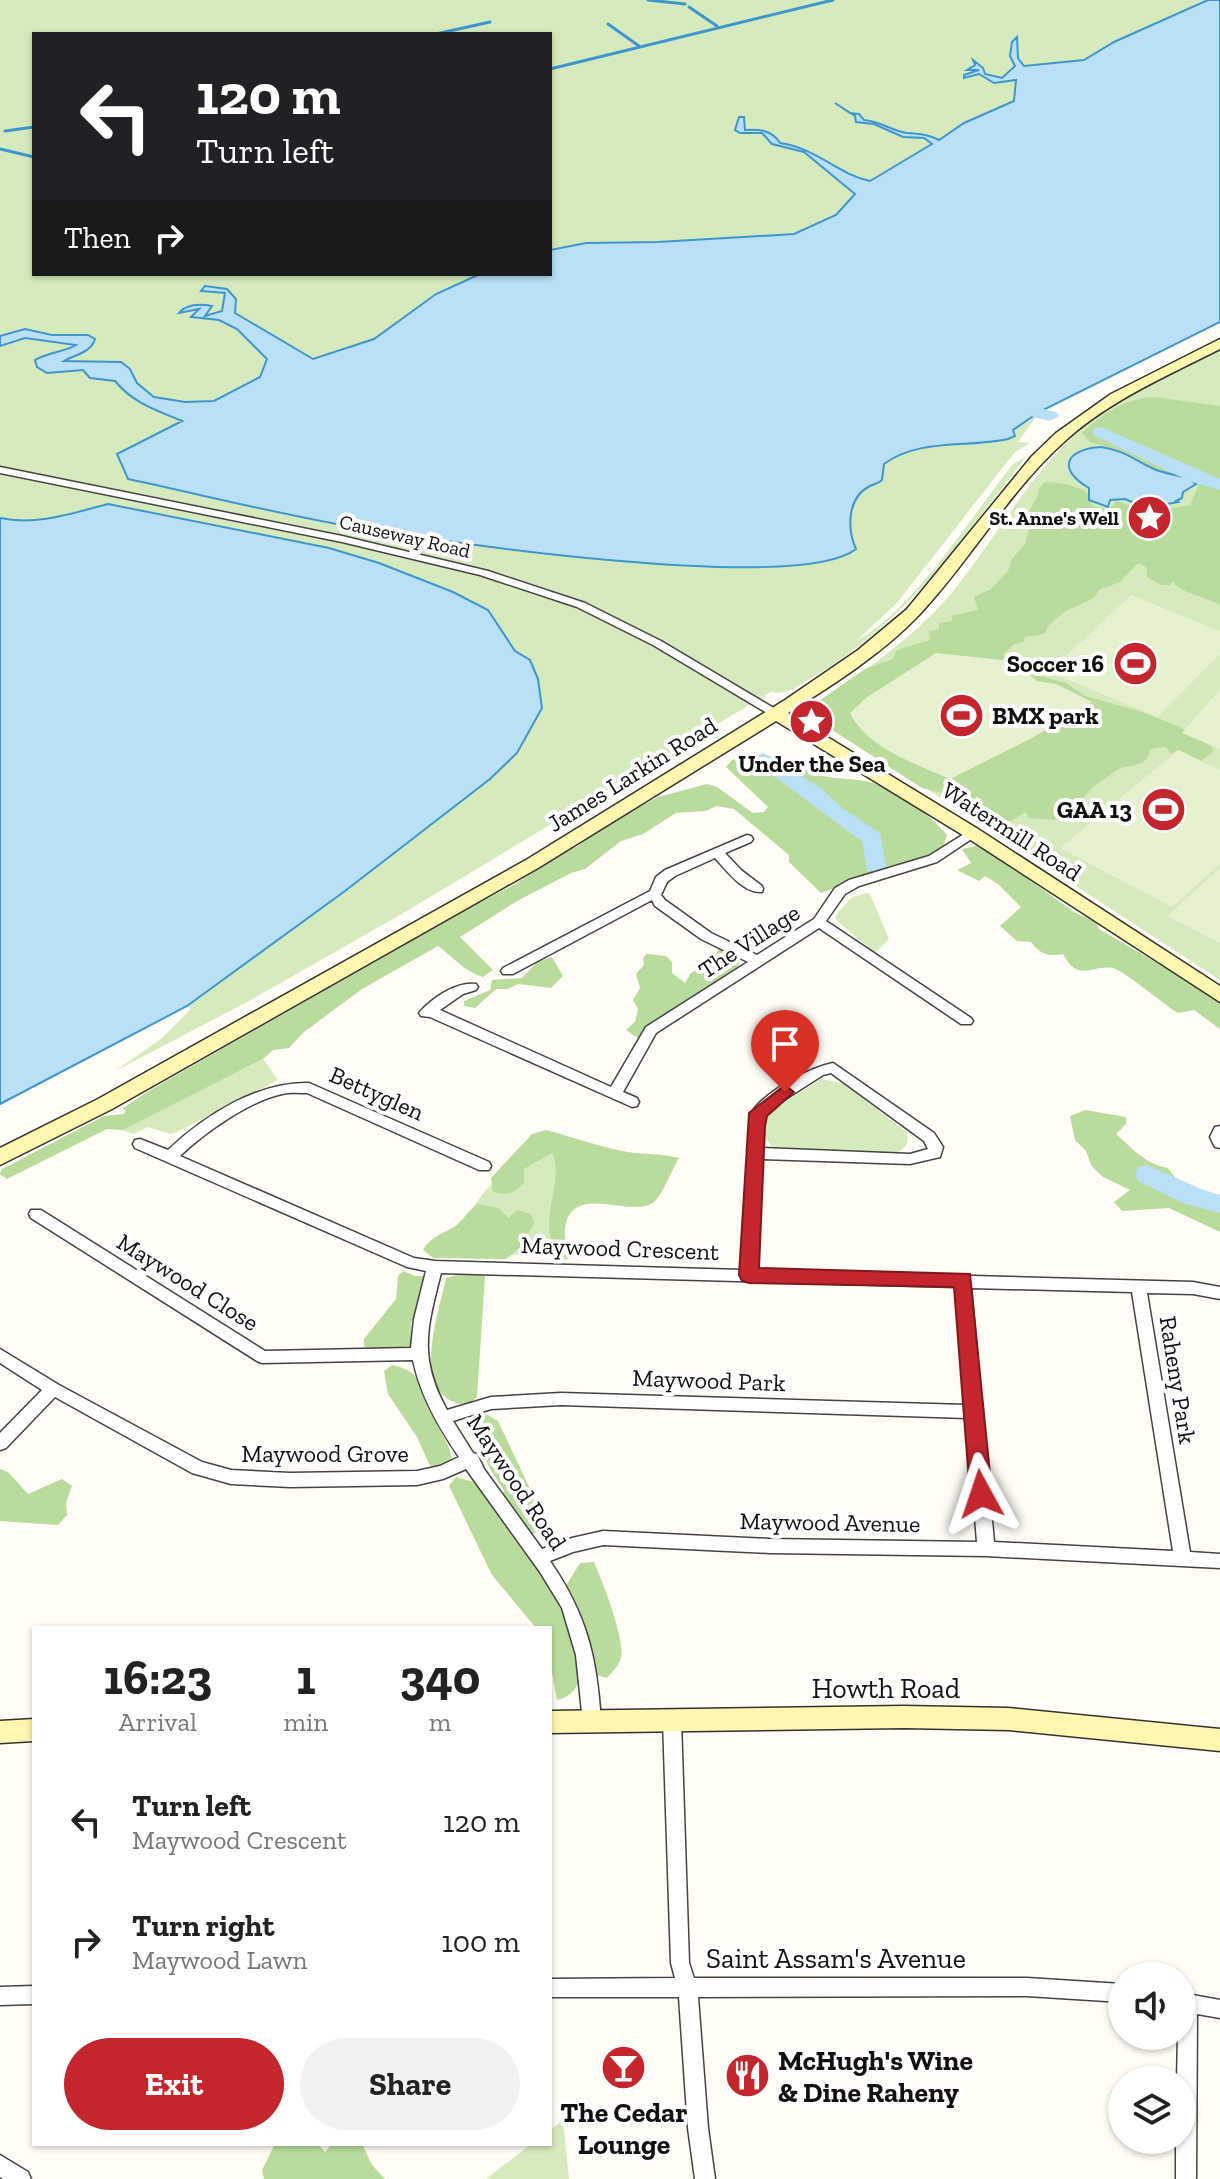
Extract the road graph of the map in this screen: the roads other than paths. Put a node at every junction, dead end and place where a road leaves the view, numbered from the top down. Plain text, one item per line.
1 (1220, 343) edge
2 (0, 470) edge
3 (776, 713) junction
4 (972, 833) junction
5 (747, 839) dead end
6 (718, 853) junction
7 (757, 889) dead end
8 (655, 895) junction
9 (819, 922) junction
10 (760, 962) junction
11 (508, 971) dead end
12 (471, 987) dead end
13 (1220, 995) edge
14 (966, 1021) dead end
15 (614, 1093) junction
16 (632, 1102) dead end
17 (1220, 1131) edge
18 (1220, 1143) edge
19 (140, 1144) dead end
20 (755, 1153) junction
21 (0, 1157) edge
22 (170, 1157) junction
23 (484, 1166) dead end
24 (36, 1214) dead end
25 (435, 1267) junction
26 (749, 1275) junction
27 (963, 1280) junction
28 (1139, 1288) junction
29 (1220, 1293) edge
30 (419, 1354) junction
31 (0, 1355) edge
32 (53, 1389) junction
33 (974, 1412) junction
34 (445, 1417) junction
35 (0, 1443) edge
36 (471, 1459) junction
37 (986, 1549) junction
38 (538, 1558) junction
39 (1183, 1559) junction
40 (1220, 1561) edge
41 (672, 1720) junction
42 (552, 1722) edge
43 (592, 1722) junction
44 (32, 1730) edge
45 (0, 1732) edge
46 (1220, 1740) edge
47 (686, 1986) junction
48 (552, 1988) edge
49 (1108, 1992) edge
50 (32, 1995) edge
51 (0, 1996) edge
52 (1196, 2005) edge
53 (1220, 2009) edge
54 (1185, 2050) edge
55 (0, 2165) edge
56 (21, 2179) edge
57 (705, 2179) edge
58 (1186, 2179) edge

1 - 3 main road, James Larkin Road
2 - 3 street, Causeway Road
3 - 4 main road, Watermill Road
3 - 21 main road, James Larkin Road
4 - 9 street, The Village
4 - 13 main road, Watermill Road
5 - 6 street
6 - 7 street
6 - 8 street
8 - 10 street
8 - 11 street
9 - 10 street, The Village
9 - 14 street
10 - 15 street, The Village
12 - 15 street
15 - 16 street
17 - 18 street
19 - 22 street
20 - 20 street
20 - 26 street
22 - 23 street, Bettyglen
22 - 25 street
24 - 30 street, Maywood Close
25 - 26 street, Maywood Crescent
25 - 30 street, Maywood Road
26 - 27 street, Maywood Crescent
27 - 28 street, Maywood Crescent
27 - 33 street
28 - 29 street, Raheny Park
28 - 39 street, Raheny Park
30 - 34 street, Maywood Road
31 - 32 street
32 - 35 street
32 - 36 street, Maywood Grove
33 - 34 street, Maywood Park
33 - 37 street
34 - 36 street, Maywood Road
36 - 38 street, Maywood Road
37 - 38 street, Maywood Avenue
37 - 39 street, Maywood Avenue
38 - 43 street, Maywood Road
39 - 40 street, Maywood Avenue
41 - 43 main road, Howth Road
41 - 46 main road, Howth Road
41 - 47 street
42 - 43 main road, Howth Road
44 - 45 main road
47 - 48 street, Saint Assam's Avenue
47 - 49 street, Saint Assam's Avenue
47 - 57 street
50 - 51 street
52 - 53 street
54 - 58 street
55 - 56 street

